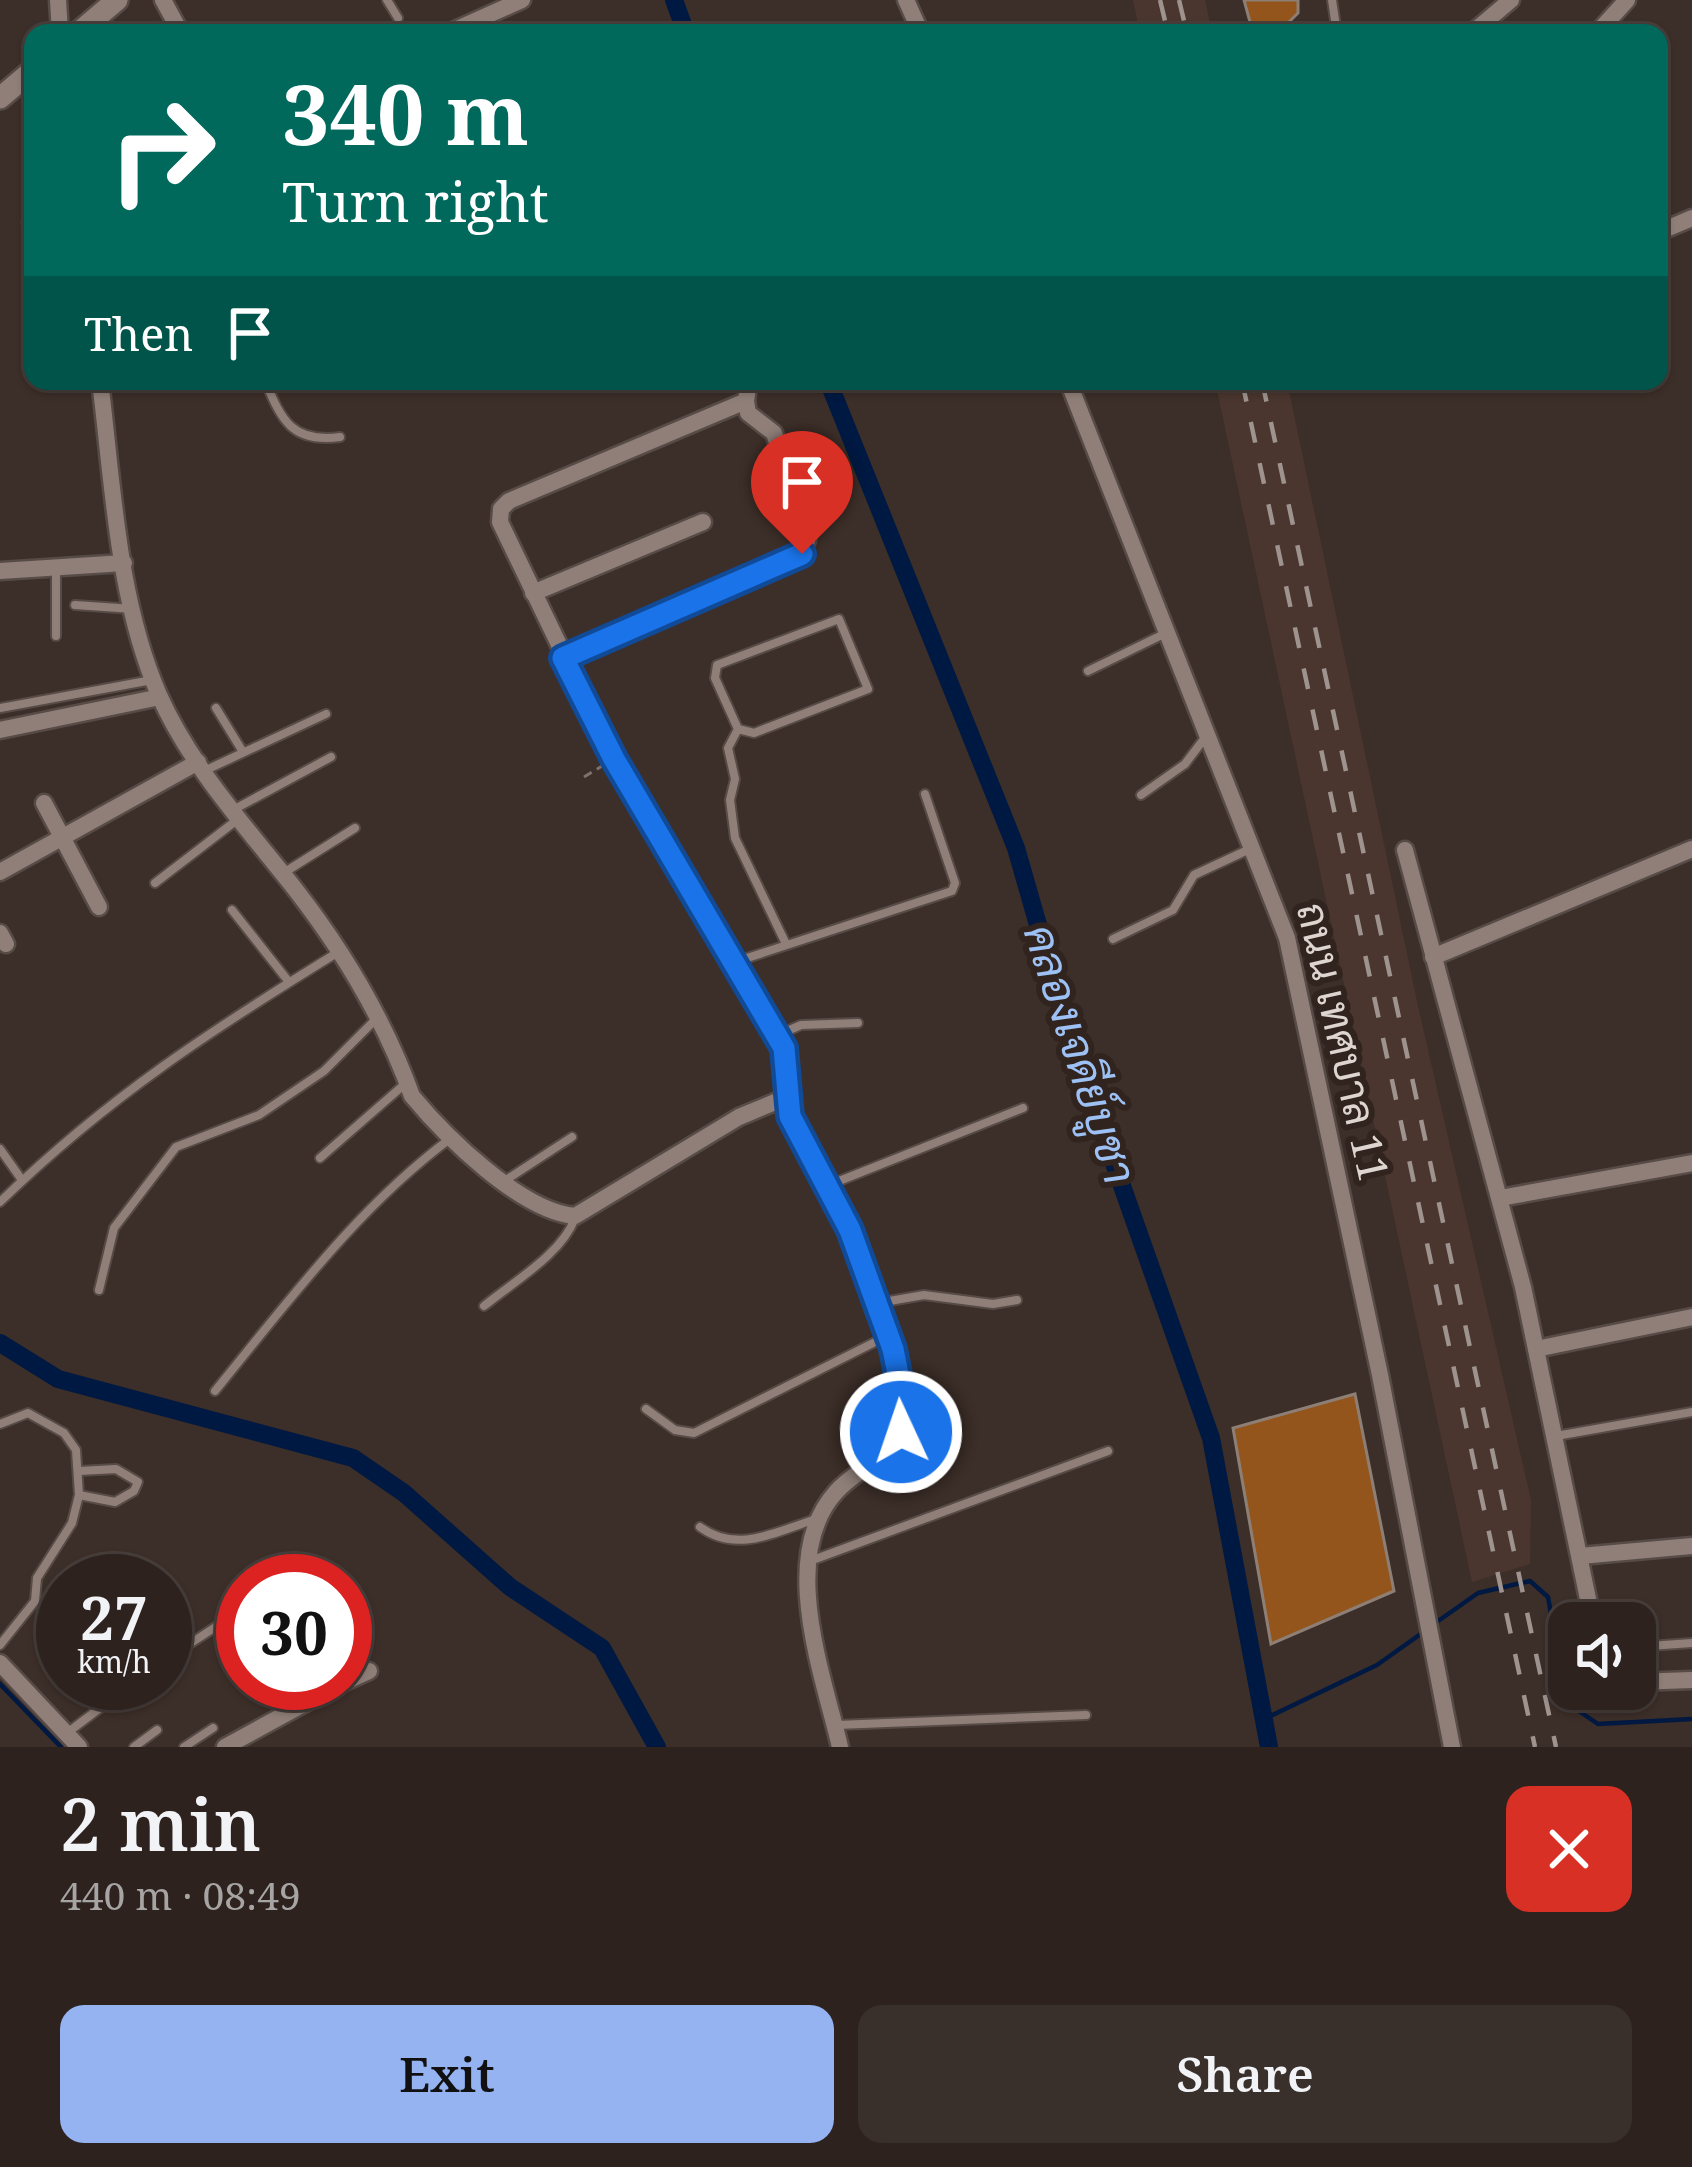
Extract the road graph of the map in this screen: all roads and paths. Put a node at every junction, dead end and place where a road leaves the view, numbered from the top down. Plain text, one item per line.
1 (117, 0) edge
2 (387, 0) edge
3 (1511, 0) edge
4 (1627, 0) edge
5 (516, 1) edge
6 (398, 18) dead end
7 (481, 18) junction
8 (88, 24) edge
9 (468, 24) edge
10 (489, 24) edge
11 (1483, 24) edge
12 (1606, 24) edge
13 (24, 78) edge
14 (0, 98) edge
15 (101, 390) edge
16 (269, 390) edge
17 (748, 390) edge
18 (1072, 390) edge
19 (746, 401) junction
20 (340, 437) dead end
21 (703, 522) dead end
22 (124, 563) junction
23 (56, 567) junction
24 (0, 571) edge
25 (532, 593) junction
26 (75, 605) dead end
27 (134, 609) junction
28 (1167, 632) junction
29 (56, 636) dead end
30 (563, 658) junction
31 (1088, 671) dead end
32 (157, 688) junction
33 (0, 708) edge
34 (216, 708) dead end
35 (326, 714) dead end
36 (738, 729) junction
37 (0, 730) edge
38 (1208, 734) junction
39 (243, 752) junction
40 (331, 757) dead end
41 (201, 766) junction
42 (925, 794) dead end
43 (1141, 795) dead end
44 (44, 802) dead end
45 (236, 814) junction
46 (355, 828) dead end
47 (65, 838) junction
48 (1253, 847) junction
49 (1692, 848) edge
50 (1405, 850) dead end
51 (0, 872) edge
52 (283, 874) junction
53 (155, 883) dead end
54 (99, 907) dead end
55 (232, 910) dead end
56 (1113, 939) dead end
57 (787, 944) junction
58 (340, 951) junction
59 (1433, 957) junction
60 (730, 963) junction
61 (289, 982) junction
62 (378, 1017) junction
63 (858, 1024) dead end
64 (778, 1035) junction
65 (407, 1082) junction
66 (787, 1097) junction
67 (1023, 1108) dead end
68 (452, 1137) junction
69 (572, 1137) dead end
70 (0, 1149) edge
71 (320, 1158) dead end
72 (1692, 1163) edge
73 (22, 1180) junction
74 (505, 1181) junction
75 (829, 1185) junction
76 (1501, 1198) junction
77 (0, 1202) edge
78 (575, 1216) junction
79 (99, 1290) dead end
80 (1018, 1300) dead end
81 (877, 1303) junction
82 (484, 1306) dead end
83 (1692, 1317) edge
84 (889, 1336) junction
85 (1536, 1349) junction
86 (215, 1390) dead end
87 (646, 1409) dead end
88 (1692, 1412) edge
89 (0, 1424) edge
90 (1555, 1436) junction
91 (1108, 1451) dead end
92 (79, 1471) junction
93 (79, 1495) junction
94 (818, 1518) junction
95 (700, 1527) dead end
96 (1692, 1546) edge
97 (1580, 1556) junction
98 (809, 1562) junction
99 (1590, 1602) edge
100 (1692, 1643) edge
101 (0, 1645) edge
102 (1656, 1646) edge
103 (0, 1663) edge
104 (1692, 1680) edge
105 (1656, 1681) edge
106 (104, 1710) edge
107 (293, 1710) edge
108 (1086, 1715) dead end
109 (835, 1725) junction
110 (213, 1728) dead end
111 (157, 1730) dead end
112 (72, 1740) edge
113 (134, 1747) edge
114 (184, 1747) edge
115 (225, 1747) edge
116 (840, 1747) edge
117 (1452, 1747) edge

1 - 8 street
2 - 6 lane
3 - 11 street
4 - 12 street
5 - 7 street
7 - 9 street
7 - 10 street
13 - 14 street
15 - 22 street
16 - 20 lane
17 - 19 street
18 - 28 street, ถนน เทศบาล 11
19 - 25 street
19 - 30 street
21 - 25 street
22 - 23 street
22 - 27 street
23 - 24 street
23 - 29 lane
25 - 30 street
26 - 27 lane
27 - 32 street
28 - 31 lane
28 - 38 street, ถนน เทศบาล 11
30 - 60 street
32 - 33 lane
32 - 37 street
32 - 41 street
34 - 39 lane
35 - 39 lane
36 - 36 lane
36 - 57 lane
38 - 43 lane
38 - 48 street, ถนน เทศบาล 11
39 - 41 lane
40 - 45 lane
41 - 45 street
41 - 47 street
42 - 57 lane
44 - 47 street
45 - 52 street
45 - 53 lane
46 - 52 lane
47 - 51 street
47 - 54 street
48 - 56 lane
48 - 117 street, ถนน เทศบาล 11
49 - 59 street
50 - 59 street
52 - 58 street
55 - 61 lane
57 - 60 lane
58 - 61 lane
58 - 62 street
59 - 76 street
60 - 64 street
61 - 73 lane
62 - 65 street
62 - 79 lane
63 - 64 lane
64 - 66 street
65 - 68 street
65 - 71 lane
66 - 75 street
66 - 78 street
67 - 75 lane
68 - 74 street
68 - 86 lane
69 - 74 lane
70 - 73 lane
72 - 76 street
73 - 77 lane
74 - 78 street
75 - 81 street
76 - 85 street
78 - 82 lane
80 - 81 lane
81 - 84 street
83 - 85 street
84 - 87 lane
84 - 94 street
85 - 90 street
88 - 90 lane
89 - 92 lane
90 - 97 street
91 - 98 lane
92 - 93 lane
92 - 93 lane
93 - 101 lane
94 - 95 lane
94 - 98 street
96 - 97 street
97 - 99 street
98 - 109 street
100 - 102 lane
103 - 112 street
104 - 105 street
106 - 112 lane
107 - 115 street
108 - 109 lane
109 - 116 street
110 - 114 lane
111 - 113 lane

